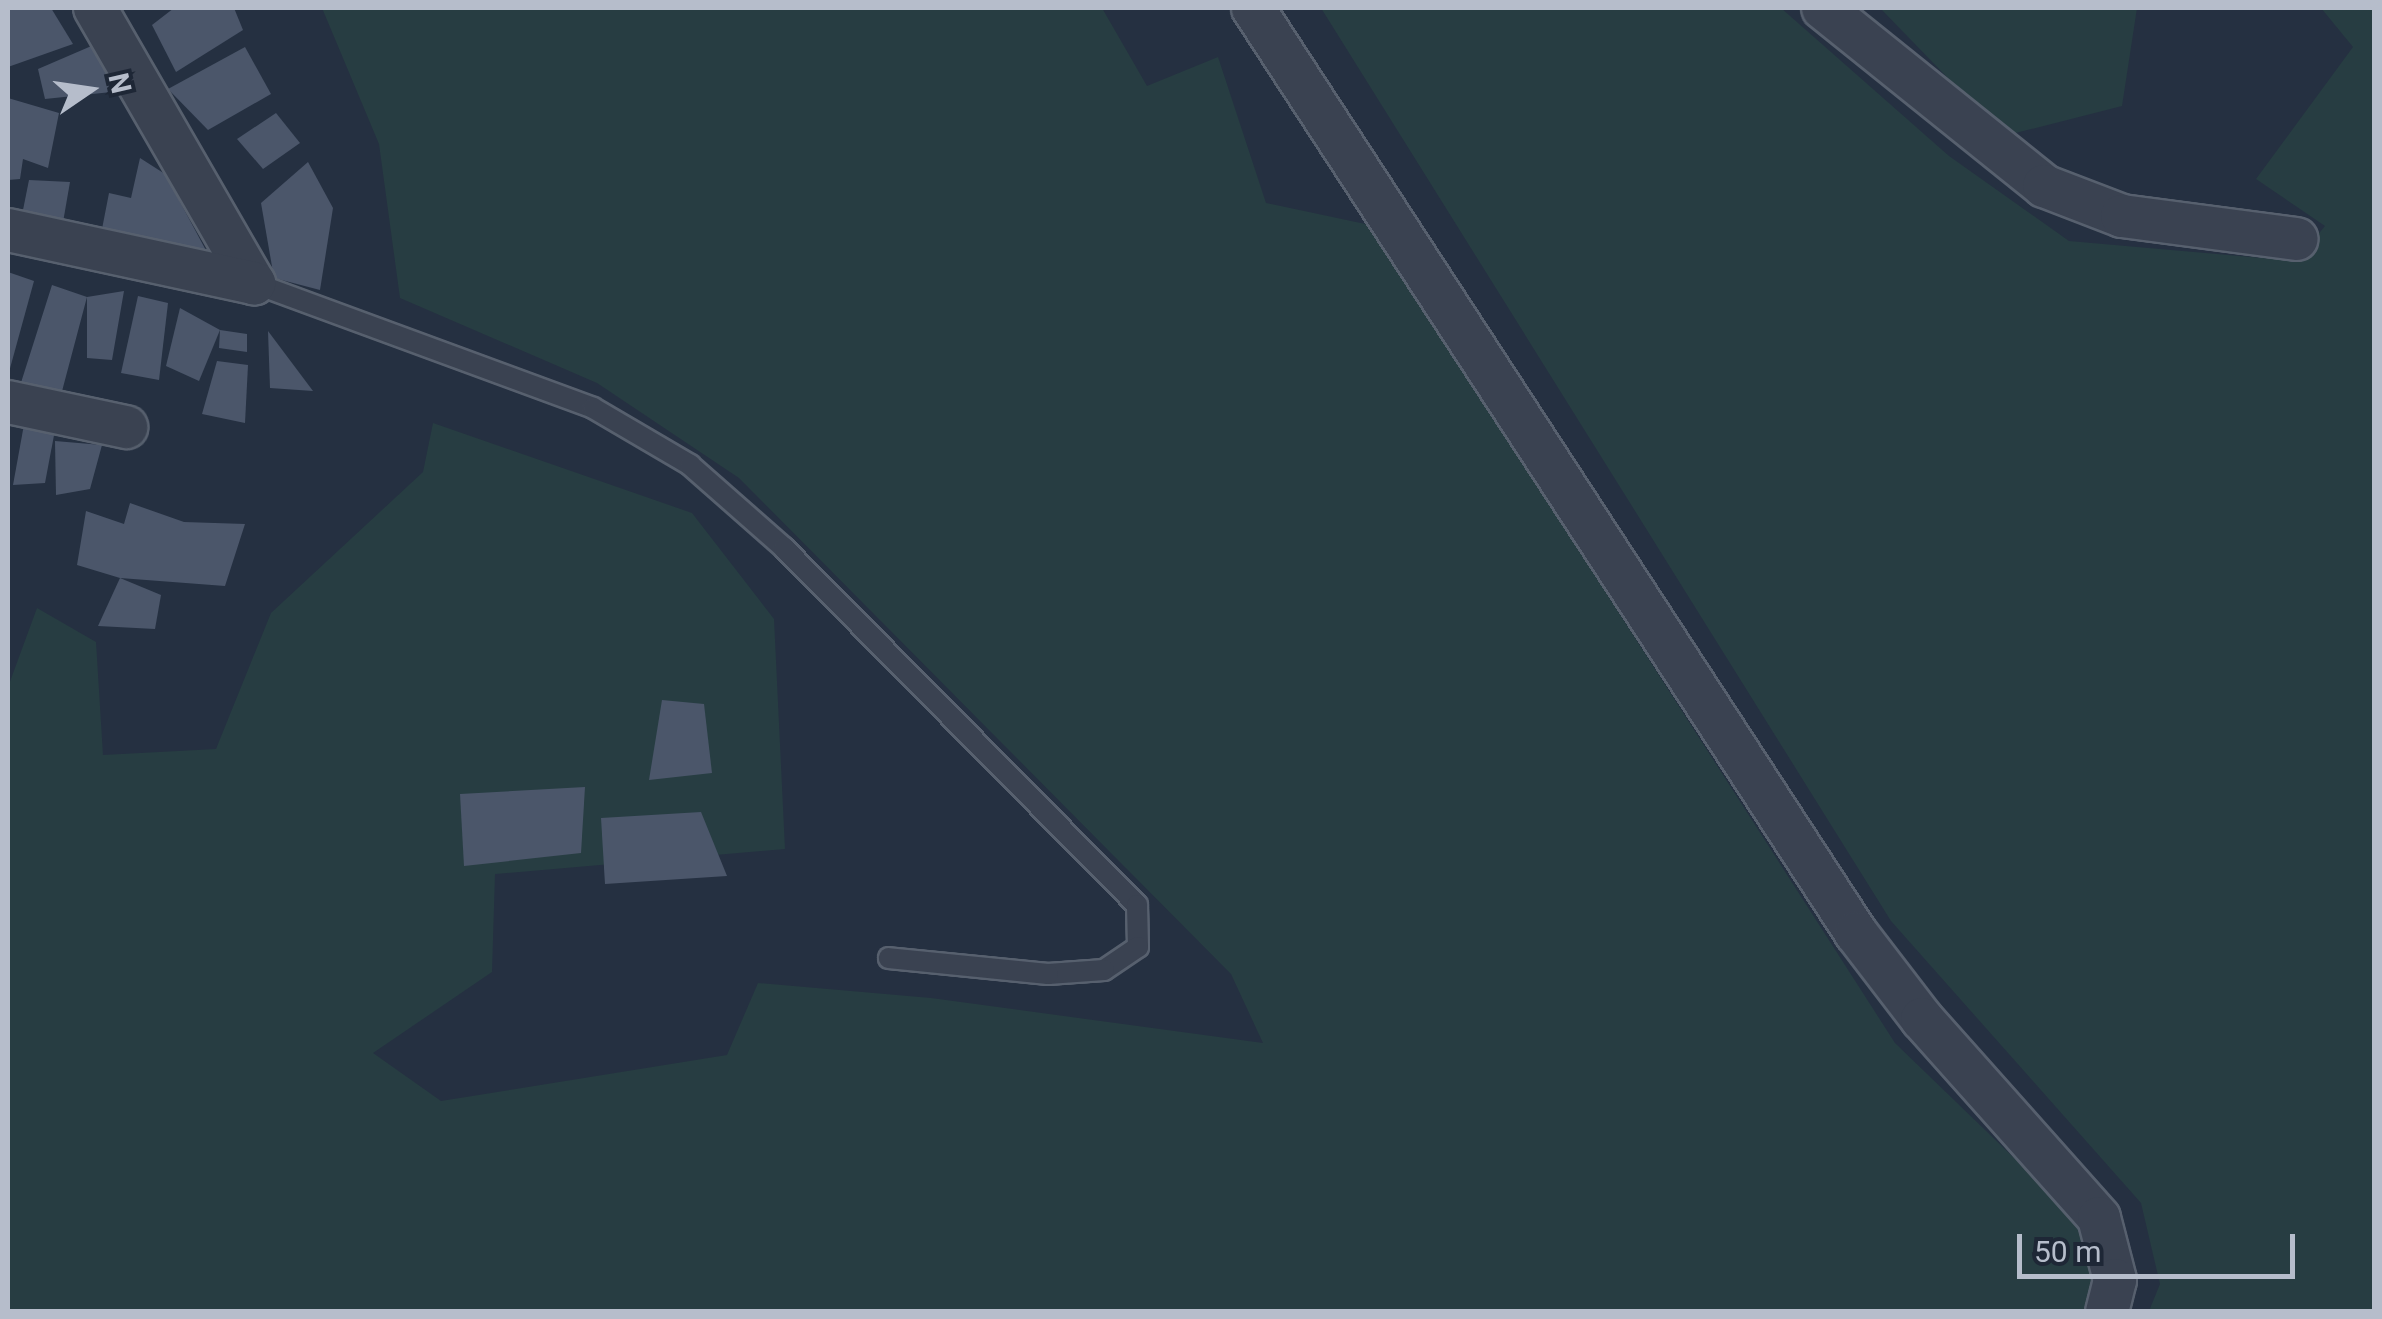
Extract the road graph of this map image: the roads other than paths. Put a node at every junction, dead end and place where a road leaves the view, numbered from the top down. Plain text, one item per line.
1 (95, 8) edge
2 (1252, 8) edge
3 (1823, 8) edge
4 (8, 230) edge
5 (2296, 239) dead end
6 (254, 284) junction
7 (8, 402) edge
8 (126, 427) dead end
9 (889, 958) dead end
10 (2108, 1312) edge

1 - 6 street
2 - 10 street
3 - 5 street
4 - 6 street
6 - 9 lane
7 - 8 street

